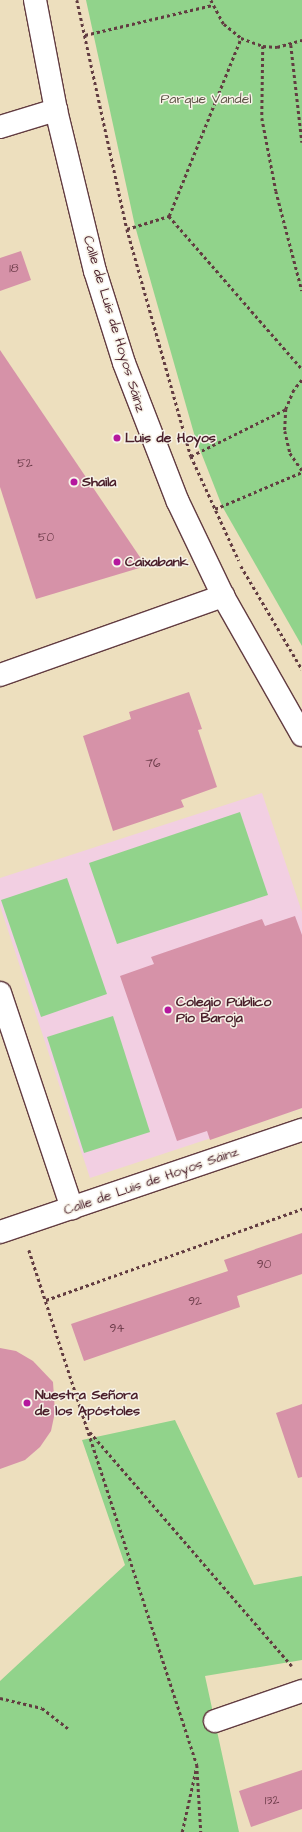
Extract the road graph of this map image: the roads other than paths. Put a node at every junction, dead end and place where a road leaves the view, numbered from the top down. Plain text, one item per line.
1 (35, 0) edge
2 (56, 110) junction
3 (0, 127) edge
4 (223, 596) junction
5 (0, 676) edge
6 (302, 734) edge
7 (0, 993) edge
8 (302, 1130) edge
9 (72, 1208) junction
10 (0, 1232) edge
11 (299, 1681) edge
12 (215, 1721) dead end

1 - 2 street, Calle de Luis de Hoyos Sáinz
2 - 3 street
2 - 4 street, Calle de Luis de Hoyos Sáinz
4 - 5 street
4 - 6 street, Calle de Luis de Hoyos Sáinz
7 - 9 street
8 - 9 street, Calle de Luis de Hoyos Sáinz
9 - 10 street, Calle de Luis de Hoyos Sáinz
11 - 12 street

